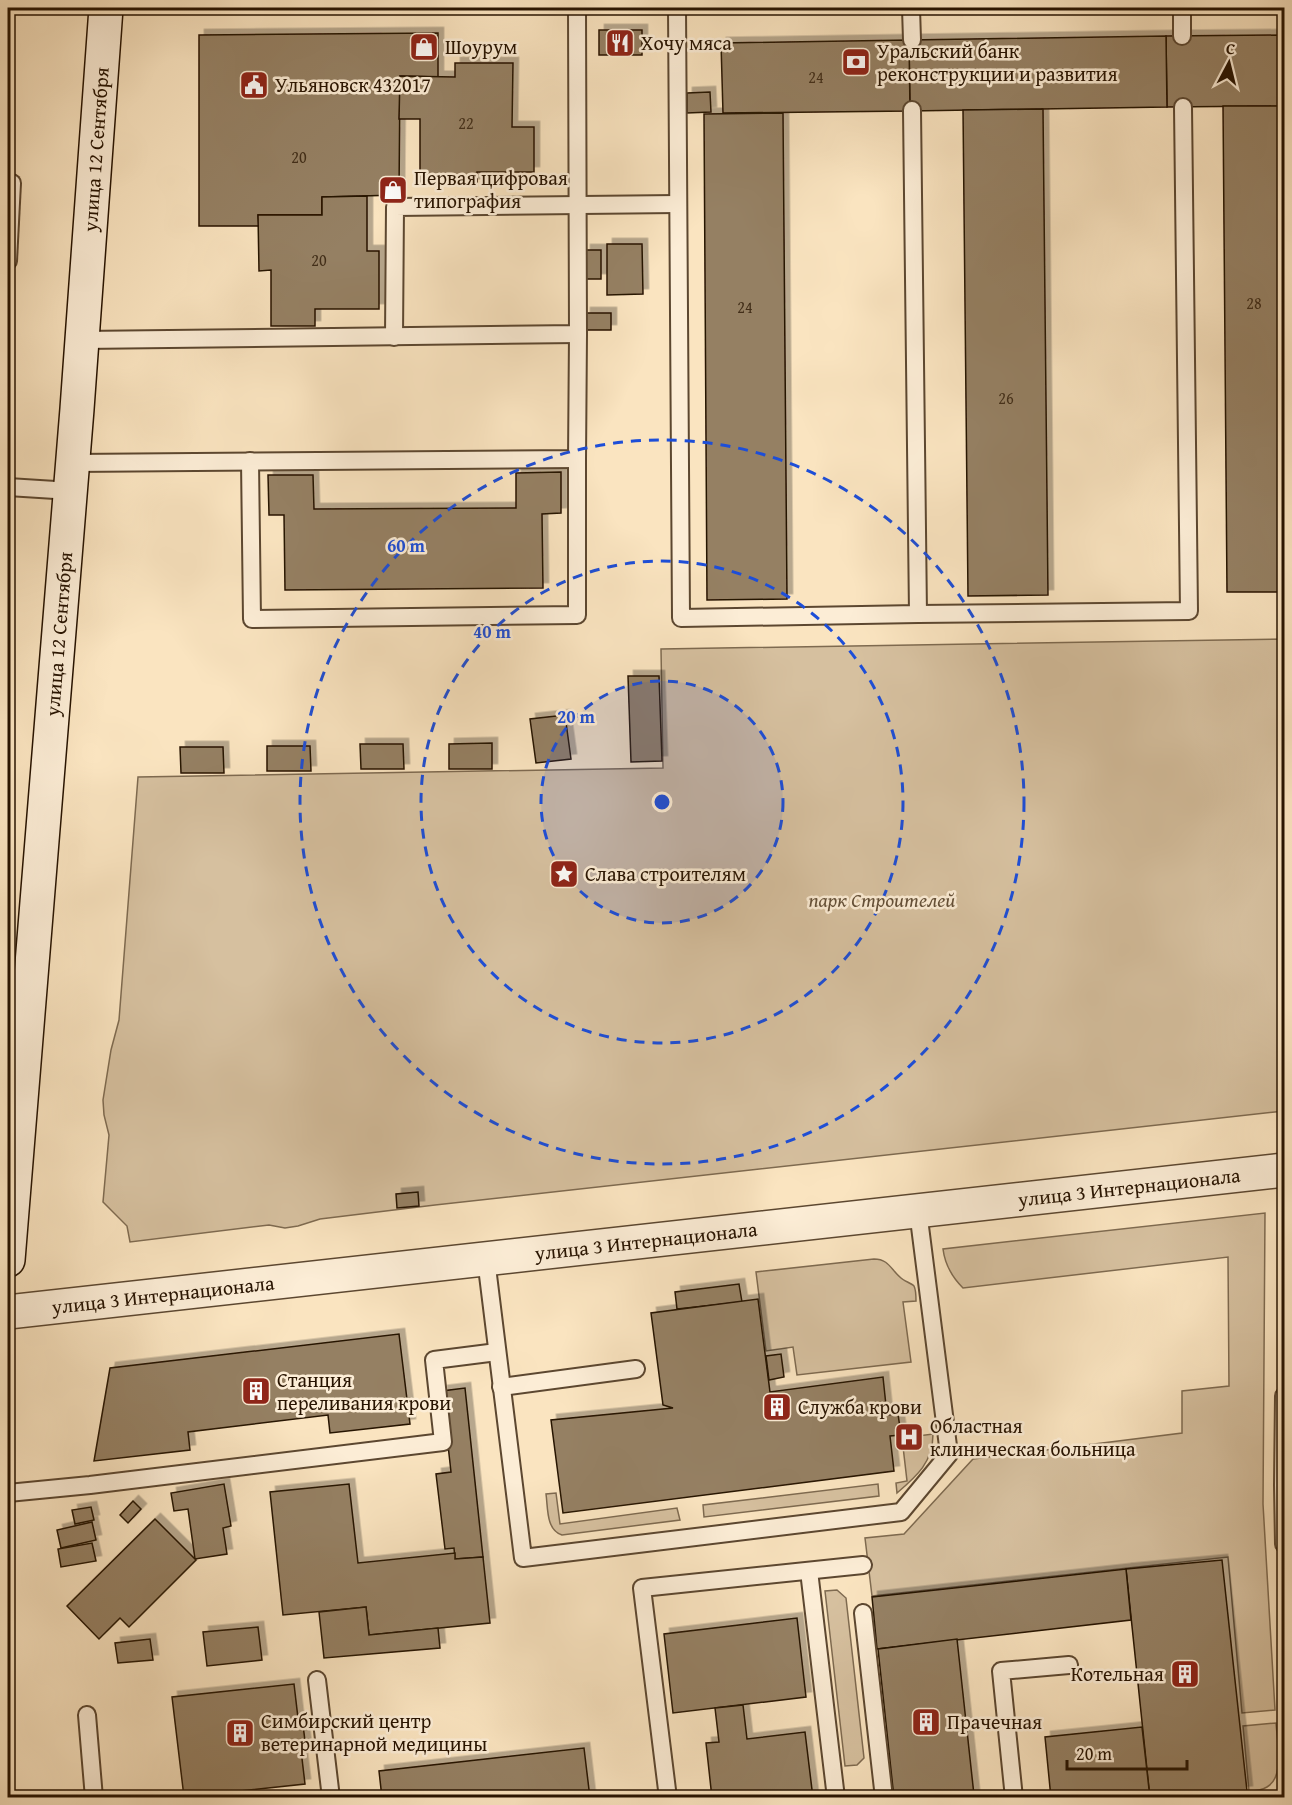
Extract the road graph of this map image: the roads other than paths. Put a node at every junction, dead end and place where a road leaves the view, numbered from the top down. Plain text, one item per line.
1 (106, 8) edge
2 (577, 8) edge
3 (677, 8) edge
4 (911, 8) edge
5 (1182, 8) edge
6 (1182, 36) dead end
7 (912, 40) dead end
8 (1182, 107) dead end
9 (912, 110) dead end
10 (12, 183) dead end
11 (678, 204) junction
12 (578, 206) junction
13 (8, 261) edge
14 (578, 334) junction
15 (394, 337) junction
16 (82, 340) junction
17 (577, 459) junction
18 (249, 461) junction
19 (72, 477) junction
20 (8, 487) edge
21 (918, 614) junction
22 (1284, 1170) edge
23 (918, 1211) junction
24 (486, 1259) junction
25 (8, 1260) edge
26 (8, 1312) edge
27 (497, 1352) junction
28 (636, 1369) dead end
29 (501, 1387) junction
30 (1284, 1396) edge
31 (1284, 1485) edge
32 (8, 1493) edge
33 (1284, 1544) edge
34 (863, 1565) dead end
35 (809, 1570) junction
36 (863, 1613) dead end
37 (1070, 1665) dead end
38 (316, 1680) dead end
39 (87, 1715) dead end
40 (94, 1797) edge
41 (331, 1797) edge
42 (668, 1797) edge
43 (836, 1797) edge
44 (884, 1797) edge
45 (1014, 1797) edge

1 - 16 street, улица 12 Сентября
2 - 12 lane
3 - 11 lane
4 - 7 lane
5 - 6 lane
8 - 21 lane
9 - 21 lane
10 - 13 lane
11 - 12 lane
11 - 21 lane
12 - 14 lane
12 - 15 lane
14 - 15 lane
14 - 17 lane
15 - 16 lane
16 - 19 street, улица 12 Сентября
17 - 18 lane
17 - 18 lane
18 - 19 lane
19 - 20 lane
19 - 25 street, улица 12 Сентября
22 - 23 street, улица 3 Интернационала
23 - 24 street, улица 3 Интернационала
23 - 29 lane
24 - 26 street, улица 3 Интернационала
24 - 27 lane
27 - 29 lane
27 - 32 lane
28 - 29 lane
30 - 31 lane
31 - 33 lane
34 - 35 lane
35 - 42 lane
35 - 43 lane
36 - 44 lane
37 - 45 lane
38 - 41 lane
39 - 40 lane

